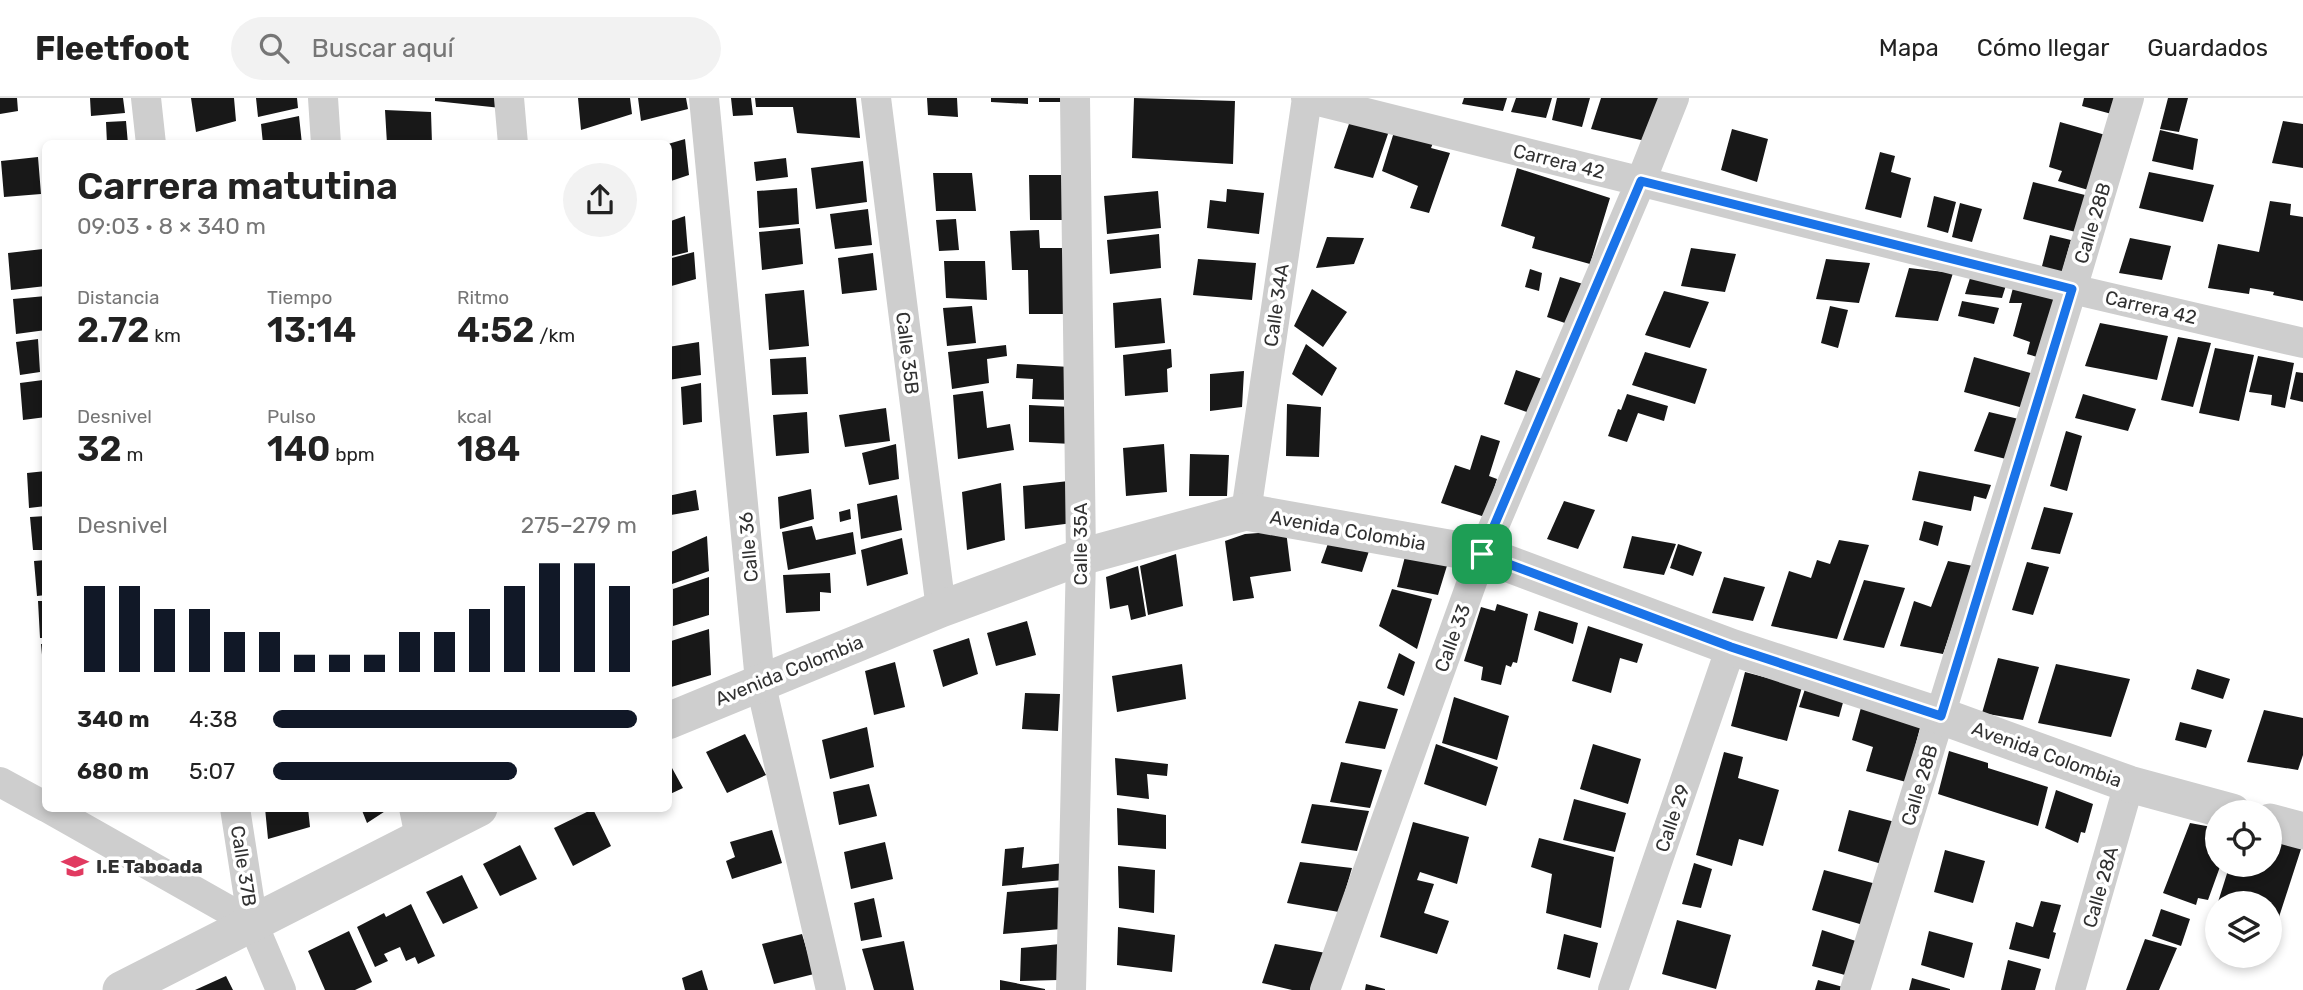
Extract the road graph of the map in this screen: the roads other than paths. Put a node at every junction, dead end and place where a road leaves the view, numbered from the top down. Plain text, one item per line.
1 (146, 98) edge
2 (323, 98) edge
3 (509, 98) edge
4 (704, 98) edge
5 (876, 98) edge
6 (1075, 98) edge
7 (1306, 98) edge
8 (1674, 98) edge
9 (2129, 98) edge
10 (151, 140) edge
11 (326, 140) edge
12 (513, 140) edge
13 (1641, 181) junction
14 (2072, 289) junction
15 (2303, 343) edge
16 (1246, 512) junction
17 (1482, 554) junction
18 (1081, 557) junction
19 (941, 609) junction
20 (1731, 647) junction
21 (760, 681) junction
22 (1941, 716) junction
23 (672, 719) edge
24 (0, 781) edge
25 (2129, 784) junction
26 (42, 805) edge
27 (2205, 805) edge
28 (54, 812) edge
29 (235, 812) edge
30 (462, 812) edge
31 (417, 823) edge
32 (2282, 825) edge
33 (2303, 831) edge
34 (254, 924) junction
35 (121, 990) edge
36 (281, 990) edge
37 (831, 990) edge
38 (1071, 990) edge
39 (1325, 990) edge
40 (1613, 990) edge
41 (1855, 990) edge
42 (2070, 990) edge

1 - 10 street
2 - 11 street
3 - 12 street
4 - 21 street, Calle 36
5 - 19 street, Calle 35B
6 - 18 street, Calle 35A
7 - 13 street, Carrera 42
7 - 16 street, Calle 34A
8 - 13 street, Calle 33
9 - 14 street, Calle 28B
13 - 14 street, Carrera 42
13 - 17 street, Calle 33
14 - 15 street, Carrera 42
14 - 22 street, Calle 28B
16 - 17 street, Avenida Colombia
16 - 18 street, Avenida Colombia
17 - 20 street, Avenida Colombia
17 - 39 street, Calle 33
18 - 19 street, Avenida Colombia
18 - 38 street, Calle 35A
19 - 21 street, Avenida Colombia
20 - 22 street, Avenida Colombia
20 - 40 street, Calle 29
21 - 23 street, Avenida Colombia
21 - 37 street, Calle 36
22 - 25 street, Avenida Colombia
22 - 41 street, Calle 28B
24 - 26 street
25 - 27 street, Avenida Colombia
25 - 42 street, Calle 28A
28 - 34 street
29 - 34 street, Calle 37B
30 - 31 street
31 - 34 street
32 - 33 street
34 - 35 street
34 - 36 street, Calle 37B

